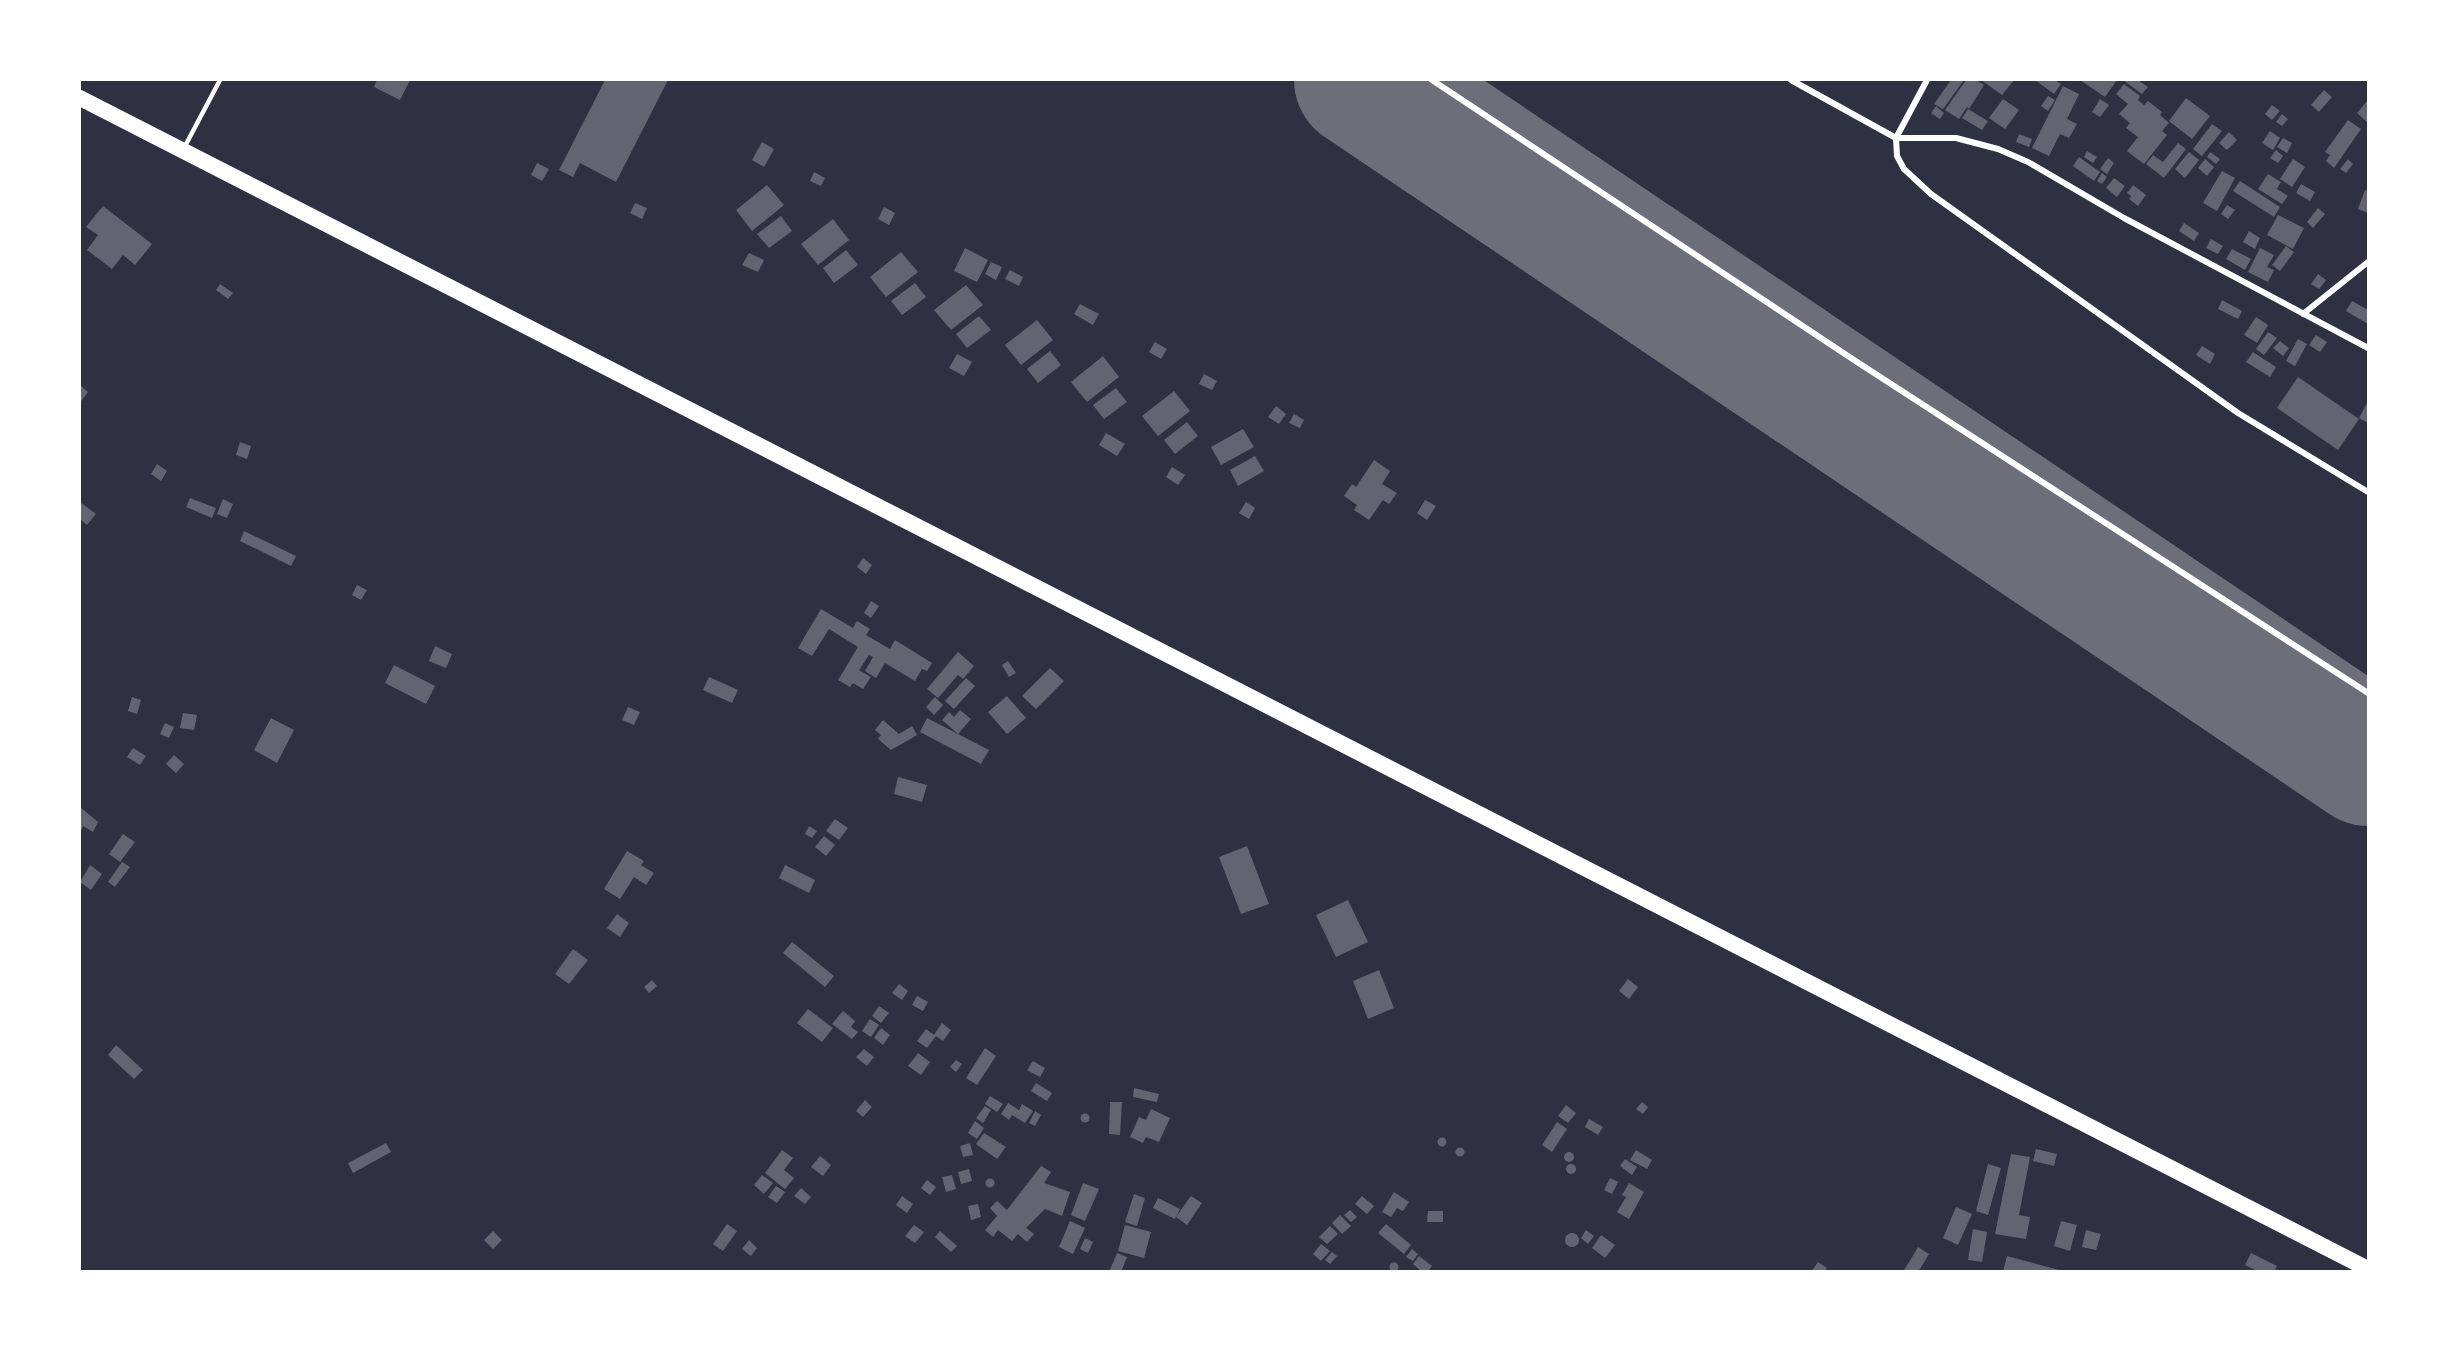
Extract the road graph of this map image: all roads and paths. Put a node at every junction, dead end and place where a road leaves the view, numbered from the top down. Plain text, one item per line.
1 (220, 80) edge
2 (1432, 80) edge
3 (1791, 80) edge
4 (1927, 80) edge
5 (80, 98) edge
6 (1896, 138) junction
7 (183, 151) junction
8 (2368, 262) edge
9 (2303, 314) junction
10 (2368, 348) edge
11 (2368, 492) edge
12 (2368, 693) edge
13 (2368, 1269) edge

1 - 7 lane
2 - 12 street
3 - 6 street
4 - 6 street
5 - 7 highway
6 - 9 street
6 - 11 street
7 - 13 highway
8 - 9 street
9 - 10 street

